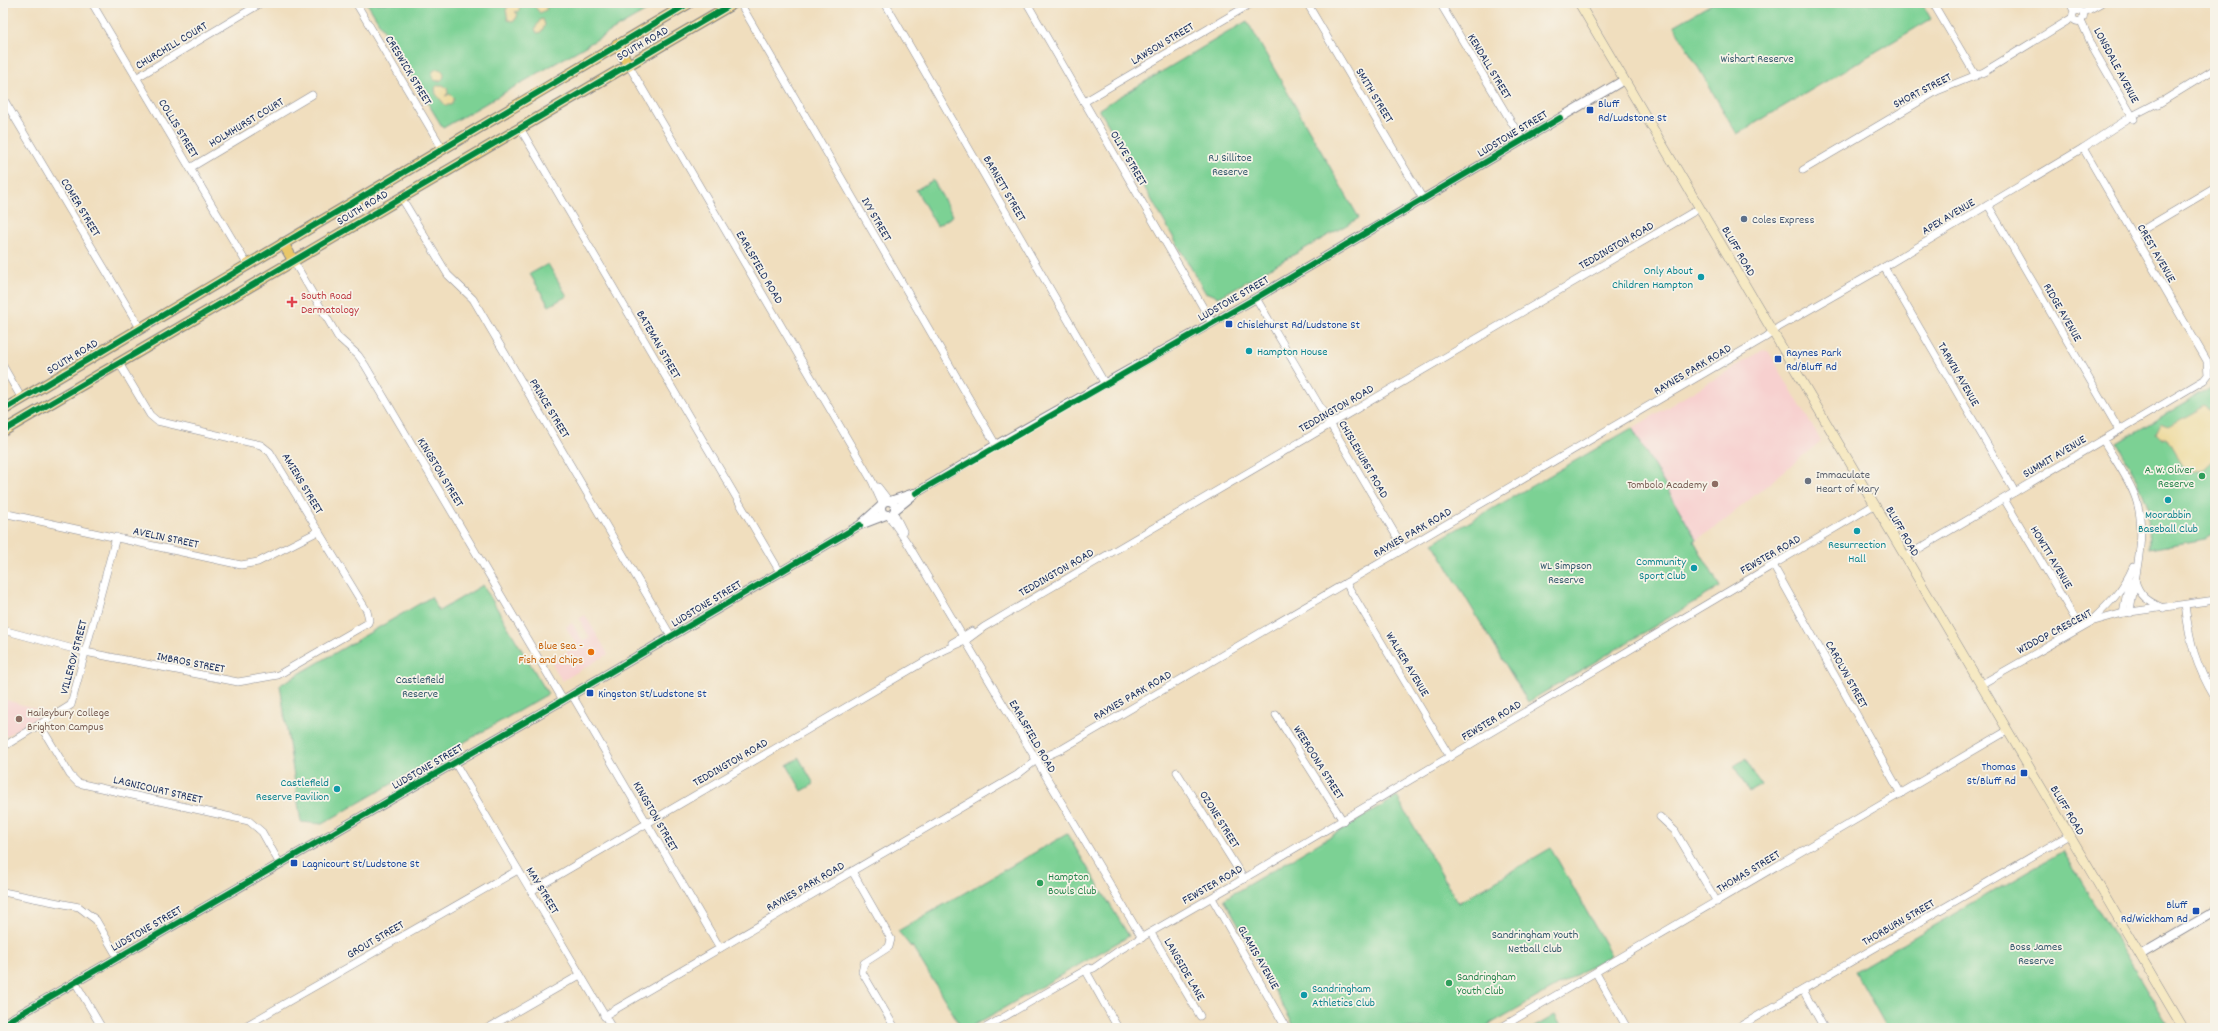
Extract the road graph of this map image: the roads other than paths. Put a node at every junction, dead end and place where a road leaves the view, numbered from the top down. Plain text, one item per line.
1 (92, 3) edge
2 (356, 3) edge
3 (688, 3) edge
4 (734, 3) edge
5 (740, 3) edge
6 (885, 3) edge
7 (1027, 3) edge
8 (1252, 3) edge
9 (1307, 3) edge
10 (1440, 3) edge
11 (1580, 3) edge
12 (1933, 3) edge
13 (2070, 3) edge
14 (2101, 3) edge
15 (258, 5) dead end
16 (2073, 15) junction
17 (2082, 17) junction
18 (617, 44) junction
19 (628, 64) junction
20 (2215, 69) edge
21 (1976, 76) junction
22 (136, 78) junction
23 (1624, 80) junction
24 (312, 95) dead end
25 (3, 98) edge
26 (1084, 102) junction
27 (2133, 118) junction
28 (520, 128) junction
29 (1522, 140) junction
30 (442, 148) junction
31 (2083, 148) junction
32 (190, 168) junction
33 (1803, 170) dead end
34 (2215, 187) edge
35 (401, 197) junction
36 (1424, 199) junction
37 (1988, 205) junction
38 (1700, 208) junction
39 (2134, 235) junction
40 (283, 243) junction
41 (293, 260) junction
42 (247, 264) junction
43 (1884, 267) junction
44 (1256, 298) junction
45 (1212, 323) junction
46 (140, 328) junction
47 (1773, 333) junction
48 (119, 363) junction
49 (3, 366) edge
50 (2209, 370) joint
51 (1105, 384) junction
52 (22, 399) junction
53 (3, 410) edge
54 (1331, 424) junction
55 (2119, 430) junction
56 (3, 431) edge
57 (2103, 440) junction
58 (996, 445) junction
59 (2015, 492) junction
60 (916, 493) junction
61 (2004, 498) junction
62 (885, 502) junction
63 (1874, 505) junction
64 (3, 513) edge
65 (891, 513) junction
66 (860, 525) junction
67 (319, 531) junction
68 (116, 537) junction
69 (1404, 549) junction
70 (1905, 557) junction
71 (1773, 565) junction
72 (780, 572) junction
73 (2132, 578) junction
74 (1346, 583) junction
75 (2215, 600) edge
76 (2185, 605) junction
77 (2163, 608) junction
78 (2126, 613) junction
79 (2091, 622) junction
80 (366, 626) joint
81 (2080, 627) junction
82 (3, 630) edge
83 (671, 636) junction
84 (964, 639) junction
85 (85, 652) junction
86 (1980, 685) junction
87 (572, 695) junction
88 (2215, 698) edge
89 (563, 700) junction
90 (1276, 715) dead end
91 (40, 725) junction
92 (2007, 731) junction
93 (3, 747) edge
94 (1450, 757) junction
95 (455, 763) junction
96 (1037, 764) junction
97 (1177, 772) dead end
98 (1901, 794) junction
99 (1660, 817) dead end
100 (1343, 820) junction
101 (648, 823) junction
102 (2069, 835) junction
103 (280, 864) junction
104 (518, 870) junction
105 (852, 871) junction
106 (1244, 878) junction
107 (531, 891) junction
108 (3, 892) edge
109 (1212, 898) junction
110 (1717, 902) junction
111 (2215, 911) edge
112 (1152, 933) junction
113 (1142, 938) junction
114 (720, 948) junction
115 (2140, 955) junction
116 (118, 958) junction
117 (1086, 971) junction
118 (1596, 973) junction
119 (580, 975) junction
120 (75, 982) junction
121 (1803, 990) junction
122 (604, 1016) junction
123 (1200, 1016) dead end
124 (3, 1024) edge
125 (102, 1028) edge
126 (242, 1028) edge
127 (488, 1028) edge
128 (612, 1028) edge
129 (895, 1028) edge
130 (985, 1028) edge
131 (1118, 1028) edge
132 (1286, 1028) edge
133 (1500, 1028) edge
134 (1627, 1028) edge
135 (1737, 1028) edge
136 (1824, 1028) edge
137 (2183, 1028) edge

1 - 22 street, COLLIS STREET
2 - 30 street, CRESWICK STREET
3 - 18 main road, SOUTH ROAD
4 - 19 main road, SOUTH ROAD
5 - 58 street, IVY STREET
6 - 51 street, BARNETT STREET
7 - 26 street, OLIVE STREET
8 - 26 street, LAWSON STREET
9 - 36 street, SMITH STREET
10 - 29 street, KENDALL STREET
11 - 23 main road, BLUFF ROAD
12 - 21 street
13 - 16 street
14 - 17 street
15 - 22 street, CHURCHILL COURT
16 - 17 street
16 - 21 street, SHORT STREET
17 - 27 street, LONSDALE AVENUE
18 - 19 main road
18 - 30 main road, SOUTH ROAD
19 - 28 main road, SOUTH ROAD
19 - 62 street, EARLSFIELD ROAD
20 - 27 street, APEX AVENUE
21 - 33 street, SHORT STREET
22 - 32 street, COLLIS STREET
23 - 29 street, LUDSTONE STREET
23 - 38 main road, BLUFF ROAD
24 - 32 street, HOLMHURST COURT
25 - 46 street, COMER STREET
26 - 45 street, OLIVE STREET
27 - 31 street, APEX AVENUE
28 - 35 main road, SOUTH ROAD
28 - 72 street, BATEMAN STREET
29 - 36 street, LUDSTONE STREET
30 - 40 main road, SOUTH ROAD
31 - 37 street, APEX AVENUE
31 - 39 street, CREST AVENUE
32 - 42 street, COLLIS STREET
34 - 39 street
35 - 41 main road, SOUTH ROAD
35 - 83 street, PRINCE STREET
36 - 44 street, LUDSTONE STREET
37 - 43 street, APEX AVENUE
37 - 55 street, RIDGE AVENUE
38 - 47 main road, BLUFF ROAD
38 - 54 street, TEDDINGTON ROAD
39 - 50 street, CREST AVENUE
40 - 41 main road
40 - 42 main road, SOUTH ROAD
41 - 48 main road, SOUTH ROAD
41 - 89 street, KINGSTON STREET
42 - 46 main road, SOUTH ROAD
43 - 47 street, APEX AVENUE
43 - 59 street, TARWIN AVENUE
44 - 45 street, LUDSTONE STREET
44 - 54 street, CHISLEHURST ROAD
45 - 51 street, LUDSTONE STREET
46 - 52 main road, SOUTH ROAD
47 - 63 main road, BLUFF ROAD
47 - 69 street, RAYNES PARK ROAD
48 - 56 main road, SOUTH ROAD
48 - 67 street, AMIENS STREET
49 - 52 street
50 - 55 street, SUMMIT AVENUE
51 - 58 street, LUDSTONE STREET
52 - 53 main road, SOUTH ROAD
54 - 69 street, CHISLEHURST ROAD
54 - 84 street, TEDDINGTON ROAD
55 - 57 street, SUMMIT AVENUE
57 - 59 street, SUMMIT AVENUE
57 - 73 street
58 - 60 street, LUDSTONE STREET
59 - 61 street, SUMMIT AVENUE
60 - 62 street, LUDSTONE STREET
60 - 65 street, LUDSTONE STREET
61 - 70 street, SUMMIT AVENUE
61 - 81 street, HOWITT AVENUE
62 - 65 street
62 - 65 street
62 - 66 street, LUDSTONE STREET
63 - 70 main road, BLUFF ROAD
63 - 71 street, FEWSTER ROAD
64 - 68 street, AVELIN STREET
65 - 66 street, LUDSTONE STREET
65 - 84 street, EARLSFIELD ROAD
66 - 72 street, LUDSTONE STREET
67 - 68 street, AVELIN STREET
67 - 80 street, AMIENS STREET
68 - 85 street, VILLEROY STREET
69 - 74 street, RAYNES PARK ROAD
70 - 86 main road, BLUFF ROAD
71 - 94 street, FEWSTER ROAD
71 - 98 street, CAROLYN STREET
72 - 83 street, LUDSTONE STREET
73 - 77 street
73 - 78 street
73 - 79 street
74 - 94 street, WALKER AVENUE
74 - 96 street, RAYNES PARK ROAD
75 - 76 street, WIDDOP CRESCENT
76 - 77 street, WIDDOP CRESCENT
76 - 88 street
77 - 78 street, WIDDOP CRESCENT
78 - 79 street, WIDDOP CRESCENT
79 - 81 street, WIDDOP CRESCENT
80 - 85 street, IMBROS STREET
81 - 86 street, WIDDOP CRESCENT
82 - 85 street, IMBROS STREET
83 - 87 street, LUDSTONE STREET
84 - 96 street, EARLSFIELD ROAD
84 - 101 street, TEDDINGTON ROAD
85 - 91 street, VILLEROY STREET
86 - 92 main road, BLUFF ROAD
87 - 89 street, LUDSTONE STREET
87 - 101 street, KINGSTON STREET
89 - 95 street, LUDSTONE STREET
90 - 100 street, WEEROONA STREET
91 - 93 street, VILLEROY STREET
91 - 103 street, LAGNICOURT STREET
92 - 98 street, THOMAS STREET
92 - 102 main road, BLUFF ROAD
94 - 100 street, FEWSTER ROAD
95 - 103 street, LUDSTONE STREET
95 - 104 street, MAY STREET
96 - 105 street, RAYNES PARK ROAD
96 - 113 street, EARLSFIELD ROAD
97 - 106 street, OZONE STREET
98 - 110 street, THOMAS STREET
99 - 110 street
100 - 106 street, FEWSTER ROAD
101 - 107 street, TEDDINGTON ROAD
101 - 114 street, KINGSTON STREET
102 - 115 main road, BLUFF ROAD
102 - 121 street, THORBURN STREET
103 - 116 street, LUDSTONE STREET
104 - 107 street, MAY STREET
104 - 126 street, GROUT STREET
105 - 114 street, RAYNES PARK ROAD
105 - 129 street
106 - 109 street, FEWSTER ROAD
107 - 119 street, MAY STREET
108 - 116 street
109 - 112 street, FEWSTER ROAD
109 - 132 street, GLAMIS AVENUE
110 - 118 street, THOMAS STREET
111 - 115 street
112 - 113 street, FEWSTER ROAD
112 - 123 street, LANGSIDE LANE
113 - 117 street, FEWSTER ROAD
114 - 122 street, RAYNES PARK ROAD
115 - 137 main road, BLUFF ROAD
116 - 120 street, LUDSTONE STREET
117 - 130 street, FEWSTER ROAD
117 - 131 street
118 - 133 street, THOMAS STREET
118 - 134 street
119 - 122 street, MAY STREET
119 - 127 street
120 - 124 street, LUDSTONE STREET
120 - 125 street
121 - 135 street, THORBURN STREET
121 - 136 street
122 - 128 street, MAY STREET

